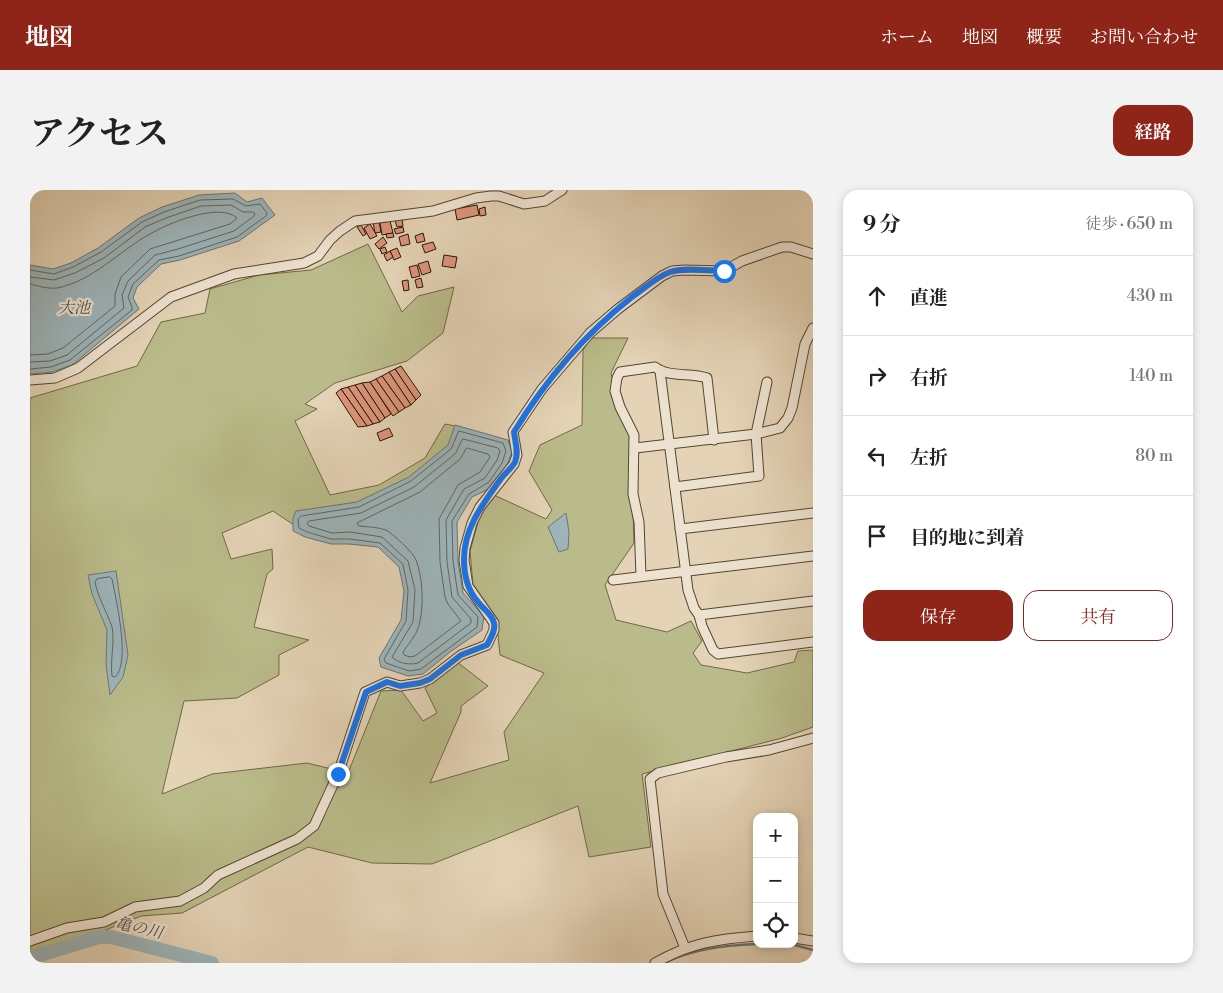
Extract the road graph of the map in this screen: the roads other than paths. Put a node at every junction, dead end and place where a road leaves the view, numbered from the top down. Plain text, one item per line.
1 (562, 190) edge
2 (813, 254) edge
3 (813, 328) edge
4 (660, 371) junction
5 (30, 380) edge
6 (767, 382) dead end
7 (756, 434) junction
8 (714, 440) junction
9 (669, 445) junction
10 (635, 448) junction
11 (674, 487) junction
12 (813, 514) edge
13 (680, 530) junction
14 (813, 556) edge
15 (685, 571) junction
16 (641, 576) junction
17 (613, 580) dead end
18 (813, 601) edge
19 (700, 615) junction
20 (813, 642) edge
21 (813, 738) edge
22 (753, 936) edge
23 (798, 939) edge
24 (30, 941) edge
25 (813, 942) edge
26 (685, 948) junction
27 (655, 963) edge

1 - 5 street
2 - 24 street
3 - 7 street
4 - 8 street
4 - 9 street
4 - 10 street
6 - 7 street
7 - 8 street
7 - 11 street
8 - 9 street
9 - 10 street
9 - 11 street
10 - 16 street
11 - 13 street
12 - 13 street
13 - 15 street
14 - 15 street
15 - 16 street
15 - 19 street
16 - 17 street
18 - 19 street
19 - 20 street
21 - 26 street
22 - 26 street
23 - 25 street
26 - 27 street

